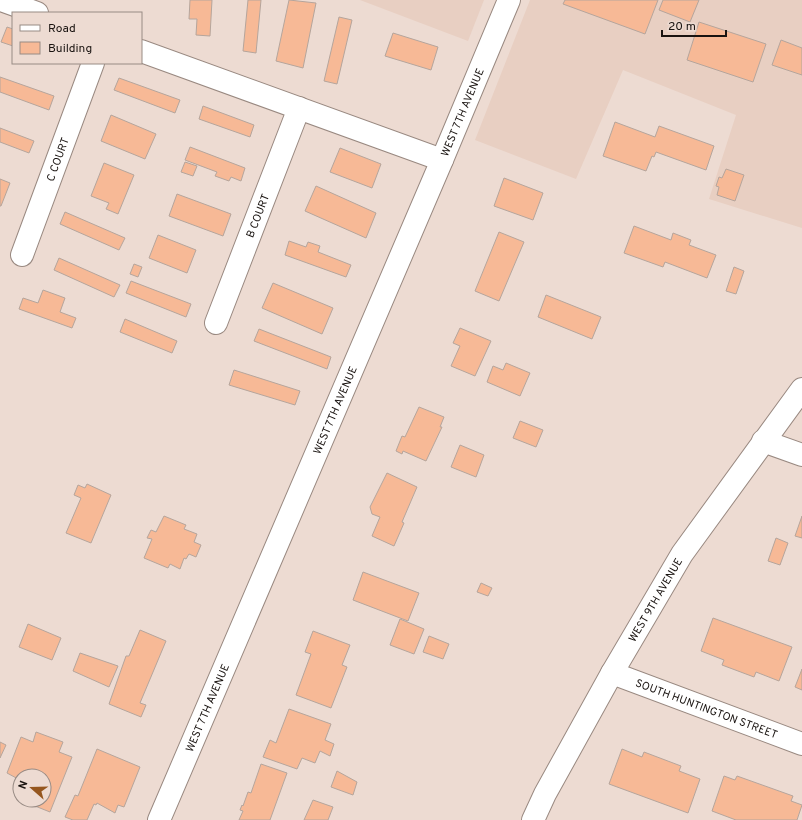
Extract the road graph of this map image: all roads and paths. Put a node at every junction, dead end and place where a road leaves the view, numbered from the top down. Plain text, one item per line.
1 (2, 0) edge
2 (509, 0) edge
3 (34, 12) edge
4 (142, 51) edge
5 (93, 64) edge
6 (299, 108) junction
7 (442, 160) junction
8 (22, 255) dead end
9 (216, 323) dead end
10 (800, 391) edge
11 (763, 441) junction
12 (802, 455) edge
13 (612, 673) junction
14 (802, 744) edge
15 (159, 820) edge
16 (533, 820) edge

1 - 3 street
2 - 7 street, WEST 7TH AVENUE
4 - 6 street
5 - 8 street, C COURT
6 - 7 street
6 - 9 street, B COURT
7 - 15 street, WEST 7TH AVENUE
10 - 11 street, WEST 9TH AVENUE
11 - 12 street
11 - 13 street, WEST 9TH AVENUE
13 - 14 street, SOUTH HUNTINGTON STREET
13 - 16 street, WEST 9TH AVENUE

